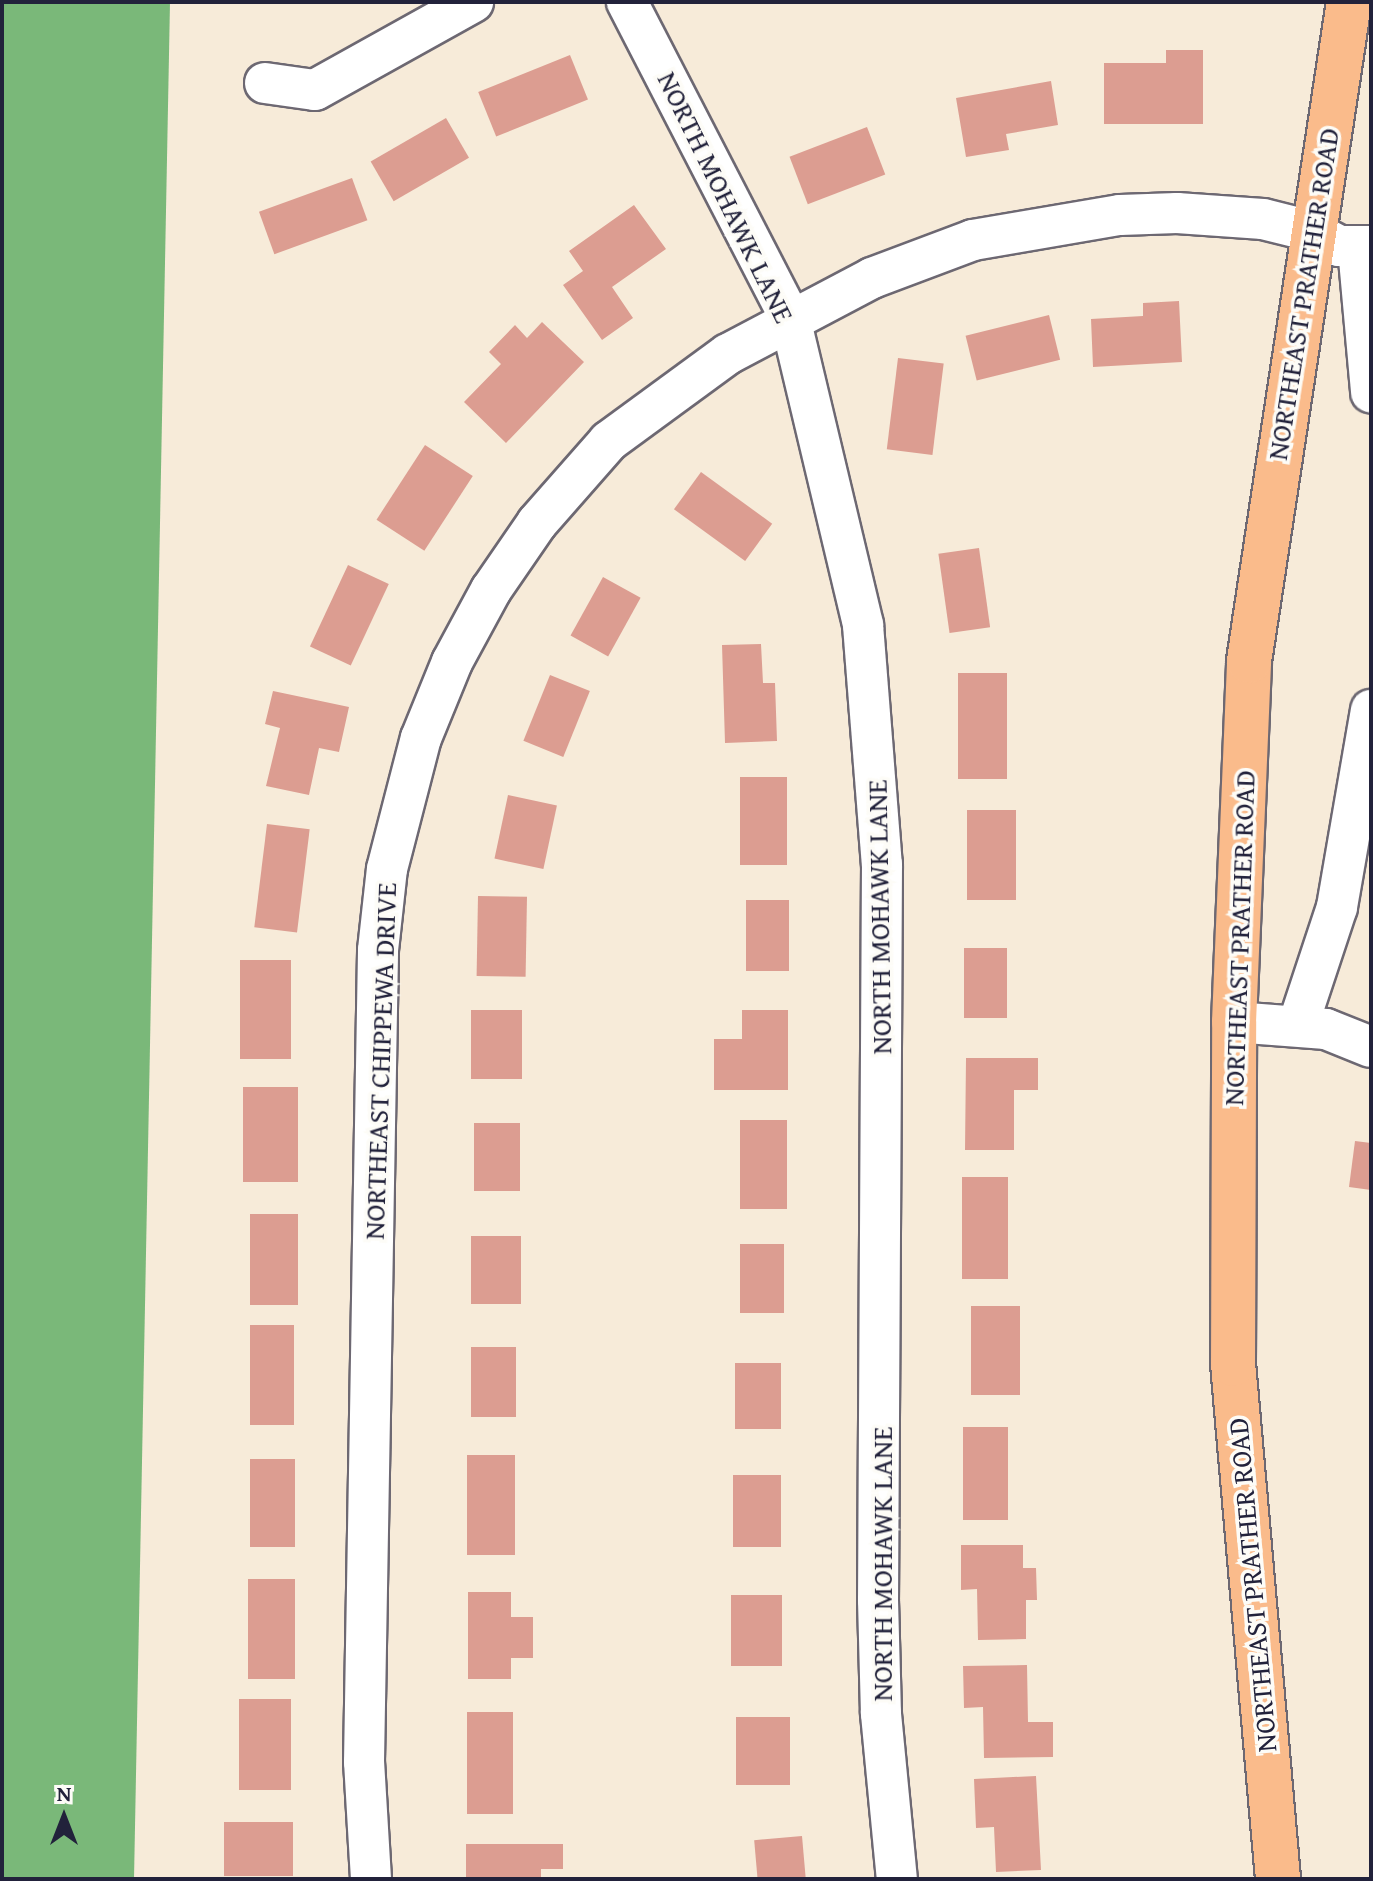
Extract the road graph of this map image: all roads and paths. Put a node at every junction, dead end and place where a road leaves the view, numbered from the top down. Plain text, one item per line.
1 (473, 2) edge
2 (627, 2) edge
3 (1349, 2) edge
4 (265, 83) dead end
5 (1311, 231) junction
6 (1364, 247) edge
7 (790, 318) junction
8 (1371, 392) edge
9 (1371, 710) edge
10 (1234, 1022) junction
11 (1298, 1025) junction
12 (1371, 1047) edge
13 (371, 1879) edge
14 (897, 1879) edge
15 (1278, 1879) edge

1 - 4 street
2 - 7 street, NORTH MOHAWK LANE
3 - 5 main road, NORTHEAST PRATHER ROAD
5 - 6 street, NORTHEAST CHIPPEWA DRIVE
5 - 7 street, NORTHEAST CHIPPEWA DRIVE
5 - 10 main road, NORTHEAST PRATHER ROAD
6 - 8 street
7 - 13 street, NORTHEAST CHIPPEWA DRIVE
7 - 14 street, NORTH MOHAWK LANE
9 - 11 street
10 - 11 street
10 - 15 main road, NORTHEAST PRATHER ROAD
11 - 12 street

